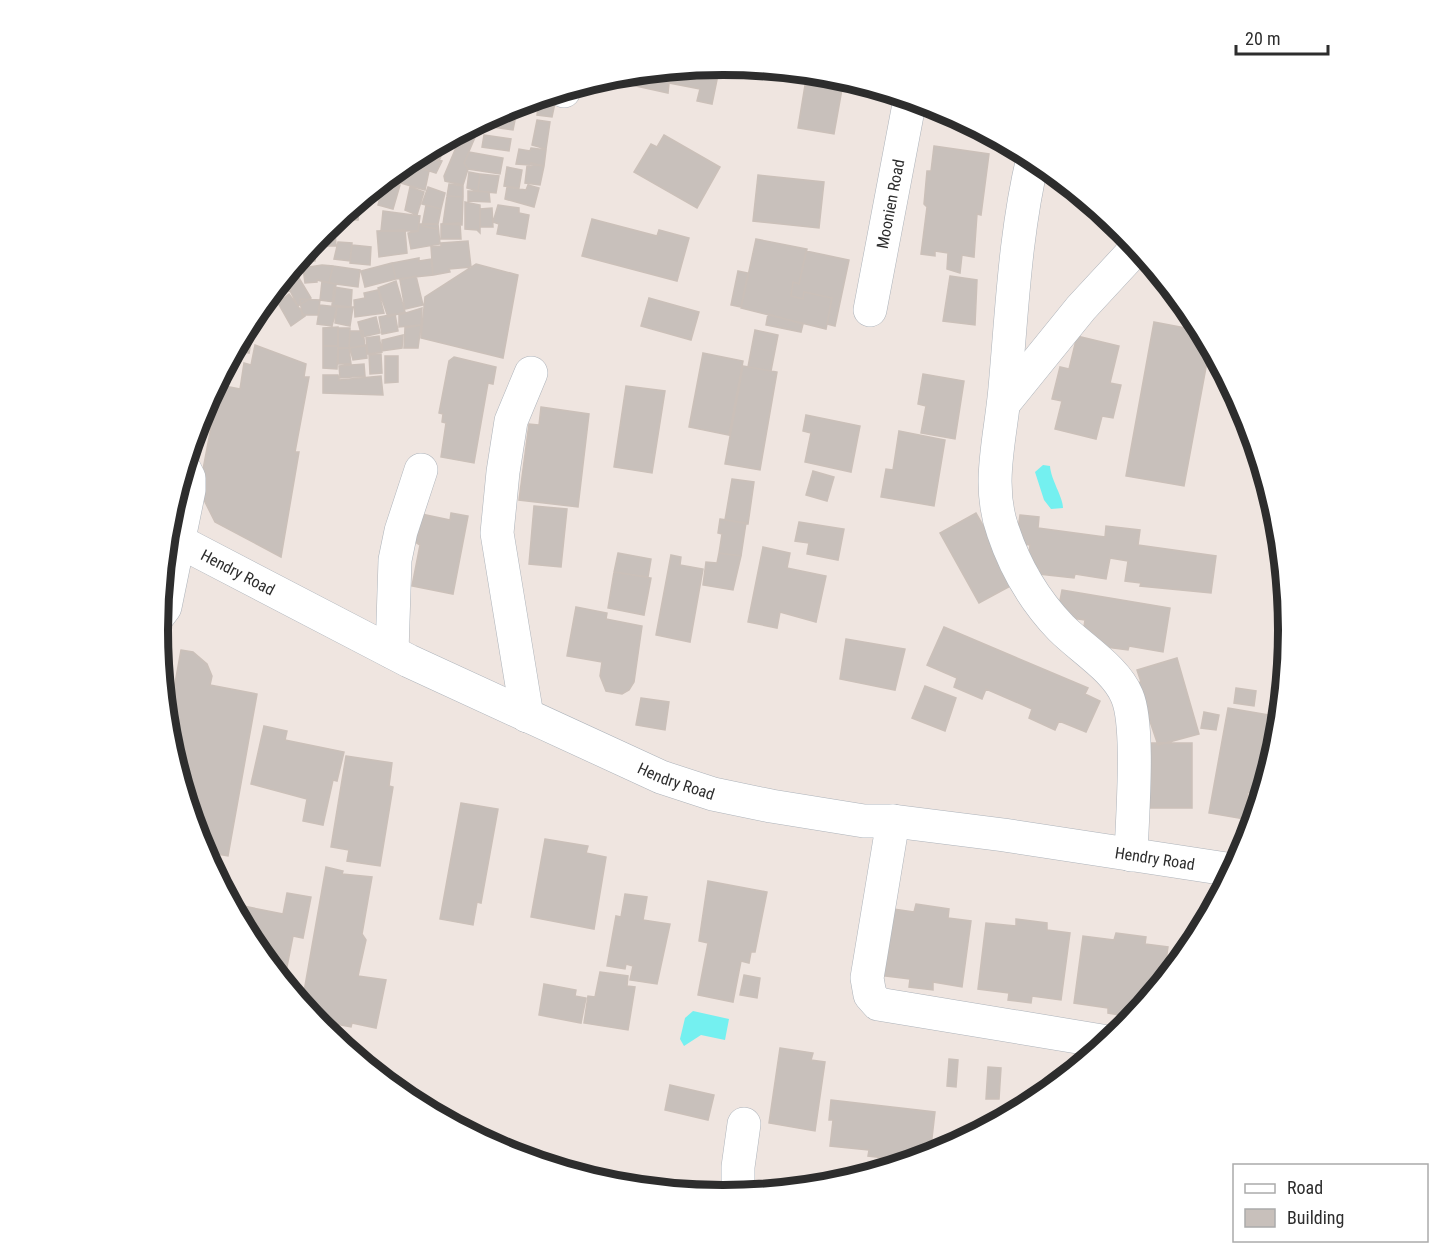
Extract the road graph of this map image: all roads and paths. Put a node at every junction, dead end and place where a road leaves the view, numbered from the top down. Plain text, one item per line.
1 (909, 107) edge
2 (1031, 169) edge
3 (1134, 257) edge
4 (870, 310) dead end
5 (531, 373) dead end
6 (1004, 403) junction
7 (422, 470) dead end
8 (189, 479) edge
9 (180, 516) edge
10 (176, 540) edge
11 (392, 652) junction
12 (528, 716) junction
13 (893, 821) junction
14 (1131, 855) junction
15 (1224, 869) edge
16 (1096, 1040) edge
17 (744, 1124) dead end
18 (738, 1185) edge

1 - 4 street, Moonien Road
2 - 6 street
3 - 6 street
5 - 12 street
6 - 14 street
7 - 11 street
8 - 9 street
10 - 11 street, Hendry Road
11 - 12 street, Hendry Road
12 - 13 street, Hendry Road
13 - 14 street, Hendry Road
13 - 16 street
14 - 15 street, Hendry Road
17 - 18 street

